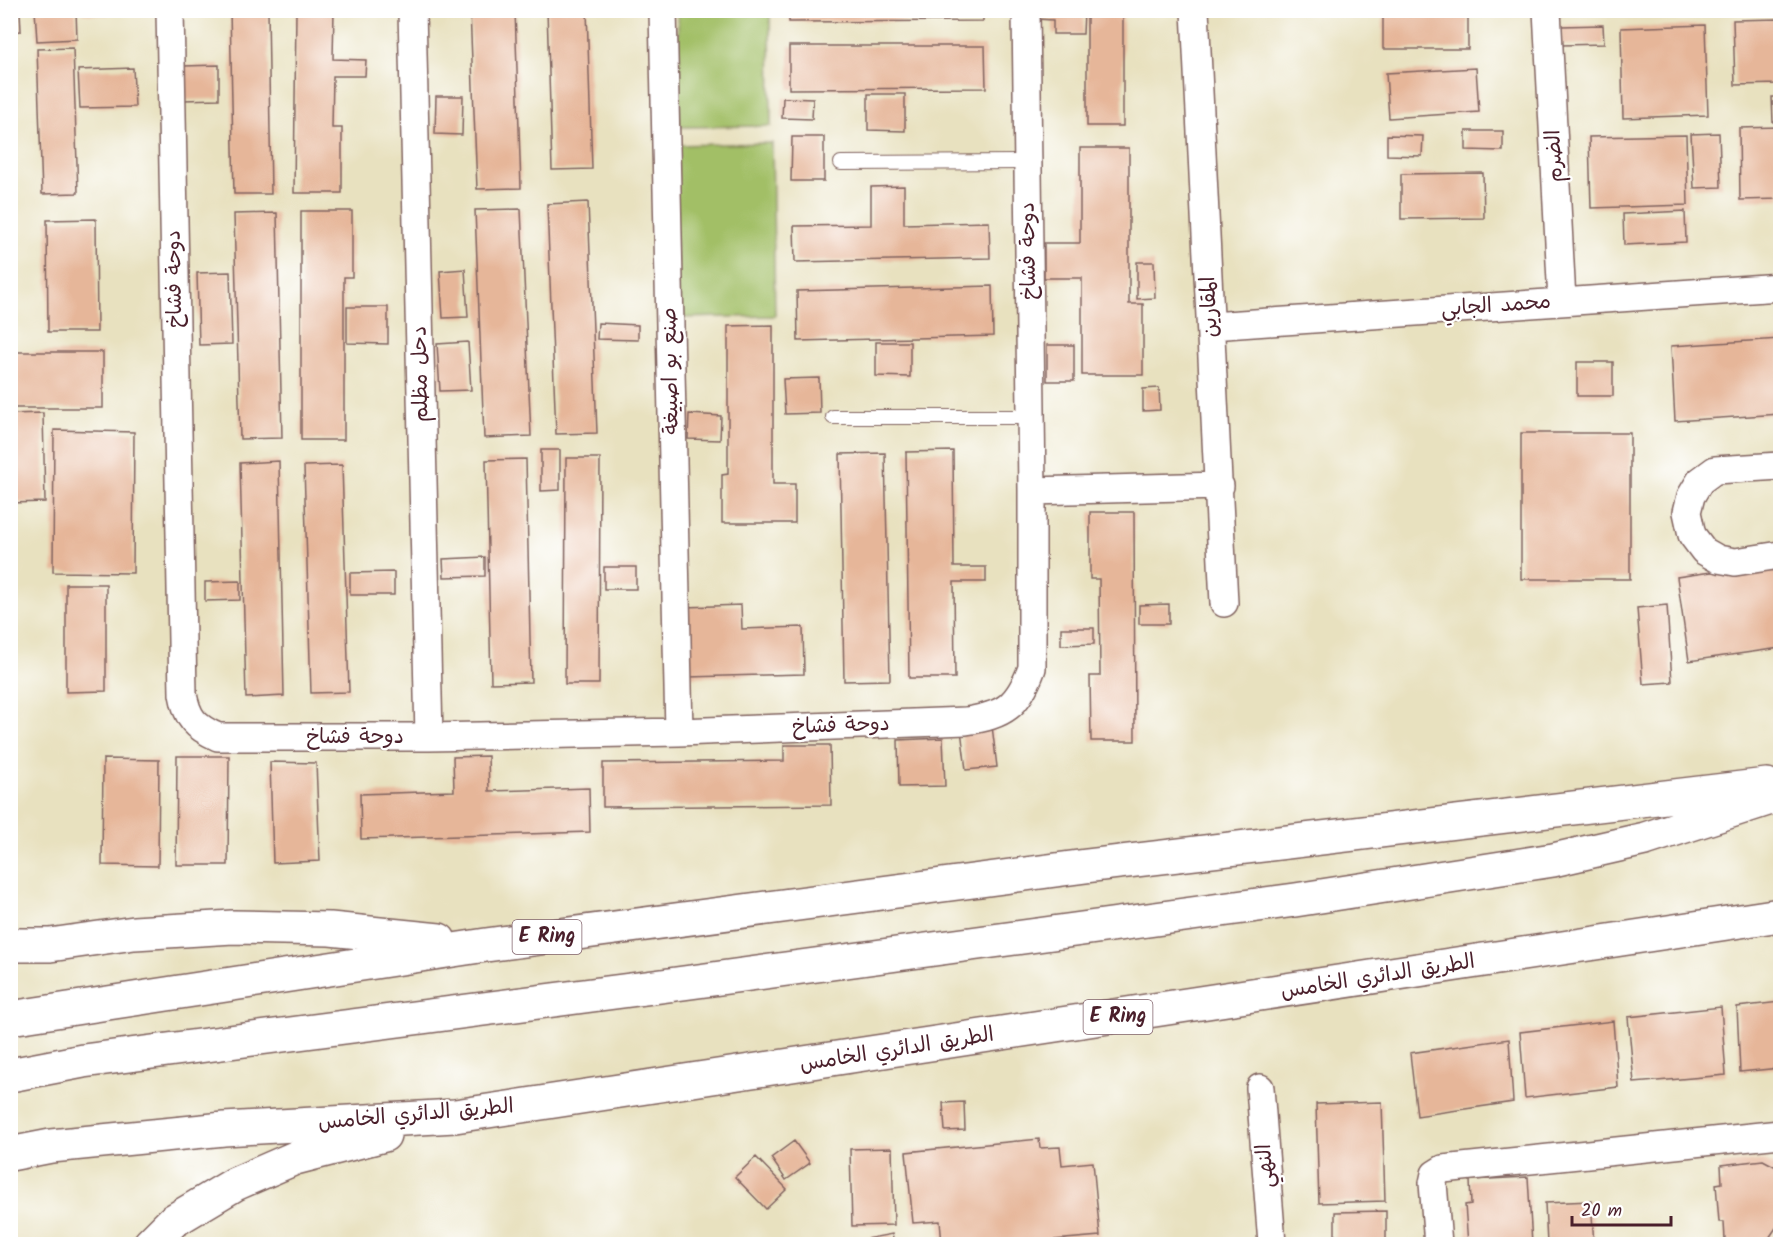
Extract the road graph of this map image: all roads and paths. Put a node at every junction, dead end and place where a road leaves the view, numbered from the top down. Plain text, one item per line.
1 (170, 10) edge
2 (412, 10) edge
3 (663, 10) edge
4 (1026, 10) edge
5 (1195, 10) edge
6 (1547, 10) edge
7 (1028, 162) junction
8 (841, 163) dead end
9 (1780, 287) edge
10 (1562, 301) junction
11 (1211, 326) junction
12 (833, 417) dead end
13 (1031, 417) junction
14 (1780, 466) edge
15 (1220, 486) junction
16 (1032, 491) junction
17 (1780, 555) edge
18 (1224, 603) dead end
19 (679, 732) junction
20 (429, 737) junction
21 (1780, 783) edge
22 (1780, 795) edge
23 (1780, 915) edge
24 (10, 945) edge
25 (486, 945) junction
26 (10, 1018) edge
27 (10, 1075) edge
28 (1260, 1088) dead end
29 (455, 1116) junction
30 (1780, 1134) edge
31 (10, 1154) edge
32 (150, 1245) edge
33 (1272, 1245) edge
34 (1438, 1245) edge

1 - 20 street, دوحة فشاخ
2 - 20 street, دحل مظلم
3 - 19 street, صنع بو اصبيغة
4 - 7 street, دوحة فشاخ
5 - 11 street, المقارين
6 - 10 street, الضرم
7 - 8 lane
7 - 13 street, دوحة فشاخ
9 - 10 street, محمد الجابي
10 - 11 street, محمد الجابي
11 - 15 street, المقارين
12 - 13 lane
13 - 16 street, دوحة فشاخ
14 - 17 street
15 - 16 street
15 - 18 street, المقارين
16 - 19 street, دوحة فشاخ
19 - 20 street, دوحة فشاخ
21 - 25 main road, E Ring
22 - 27 main road
23 - 29 main road, الطريق الدائري الخامس / E Ring
24 - 25 main road
25 - 26 main road, E Ring
28 - 33 street, النهي
29 - 31 main road, الطريق الدائري الخامس / E Ring
29 - 32 main road
30 - 34 street

